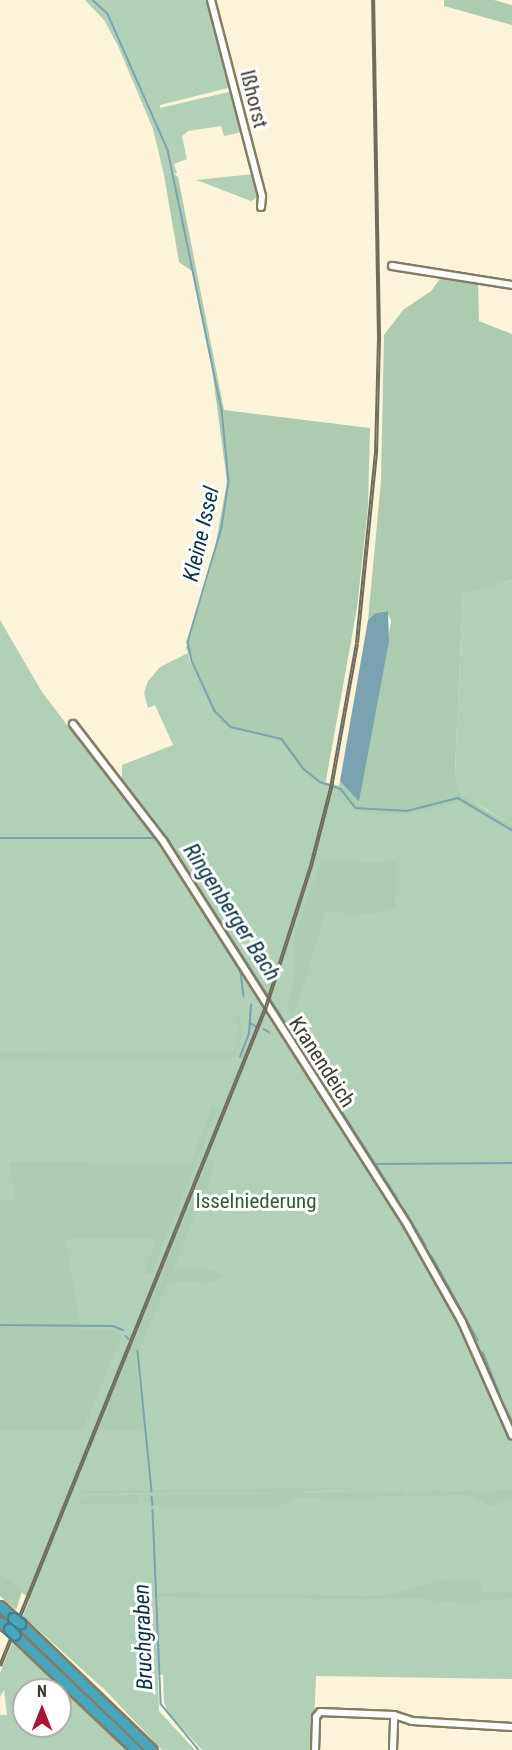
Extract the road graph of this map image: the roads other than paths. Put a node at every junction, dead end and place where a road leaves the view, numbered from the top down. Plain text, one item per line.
1 (212, 0) edge
2 (261, 207) dead end
3 (392, 266) dead end
4 (512, 285) edge
5 (74, 724) dead end
6 (512, 1435) edge
7 (0, 1606) edge
8 (0, 1622) edge
9 (394, 1715) junction
10 (512, 1727) edge
11 (136, 1750) edge
12 (152, 1750) edge
13 (315, 1750) edge
14 (393, 1750) edge

1 - 2 street, Ißhorst
3 - 4 street
5 - 6 street, Kranendeich
7 - 12 highway
8 - 11 highway
9 - 10 street
9 - 13 street
9 - 14 street

